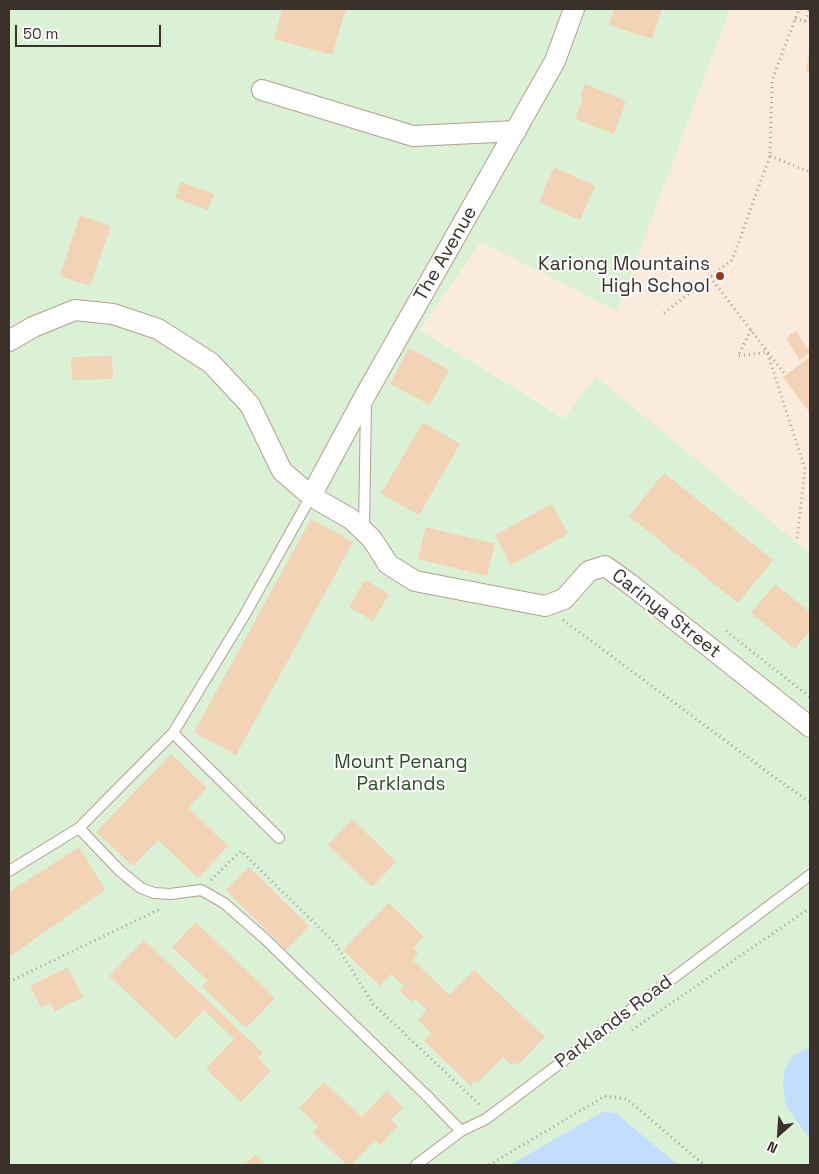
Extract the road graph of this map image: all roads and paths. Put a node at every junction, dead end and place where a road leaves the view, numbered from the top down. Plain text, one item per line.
1 (574, 9) edge
2 (799, 9) edge
3 (810, 9) edge
4 (795, 20) junction
5 (805, 21) junction
6 (810, 22) edge
7 (262, 90) dead end
8 (516, 131) junction
9 (770, 156) junction
10 (810, 172) edge
11 (710, 277) junction
12 (664, 313) dead end
13 (751, 330) junction
14 (9, 341) edge
15 (768, 352) junction
16 (784, 374) dead end
17 (366, 394) junction
18 (311, 496) junction
19 (364, 532) junction
20 (797, 539) dead end
21 (545, 606) junction
22 (726, 631) dead end
23 (810, 697) edge
24 (810, 727) edge
25 (174, 733) junction
26 (810, 802) edge
27 (79, 828) junction
28 (279, 838) dead end
29 (9, 871) edge
30 (810, 874) edge
31 (461, 1131) junction
32 (416, 1165) edge
33 (489, 1165) edge
34 (704, 1165) edge

1 - 8 street, The Avenue
2 - 4 path
3 - 5 path
4 - 5 path
4 - 9 path
5 - 6 path
7 - 8 street
8 - 17 street, The Avenue
9 - 10 path
9 - 11 path
11 - 12 path
11 - 13 path
13 - 15 path
13 - 15 path
14 - 18 street
15 - 16 path
15 - 20 path
17 - 18 street, The Avenue
17 - 19 lane
18 - 19 street
18 - 25 lane
19 - 21 street
21 - 24 street, Carinya Street
21 - 26 path
22 - 23 path
25 - 27 lane
25 - 28 lane
27 - 29 lane
27 - 31 lane
30 - 31 lane, Parklands Road
31 - 32 lane, Parklands Road
33 - 34 path

